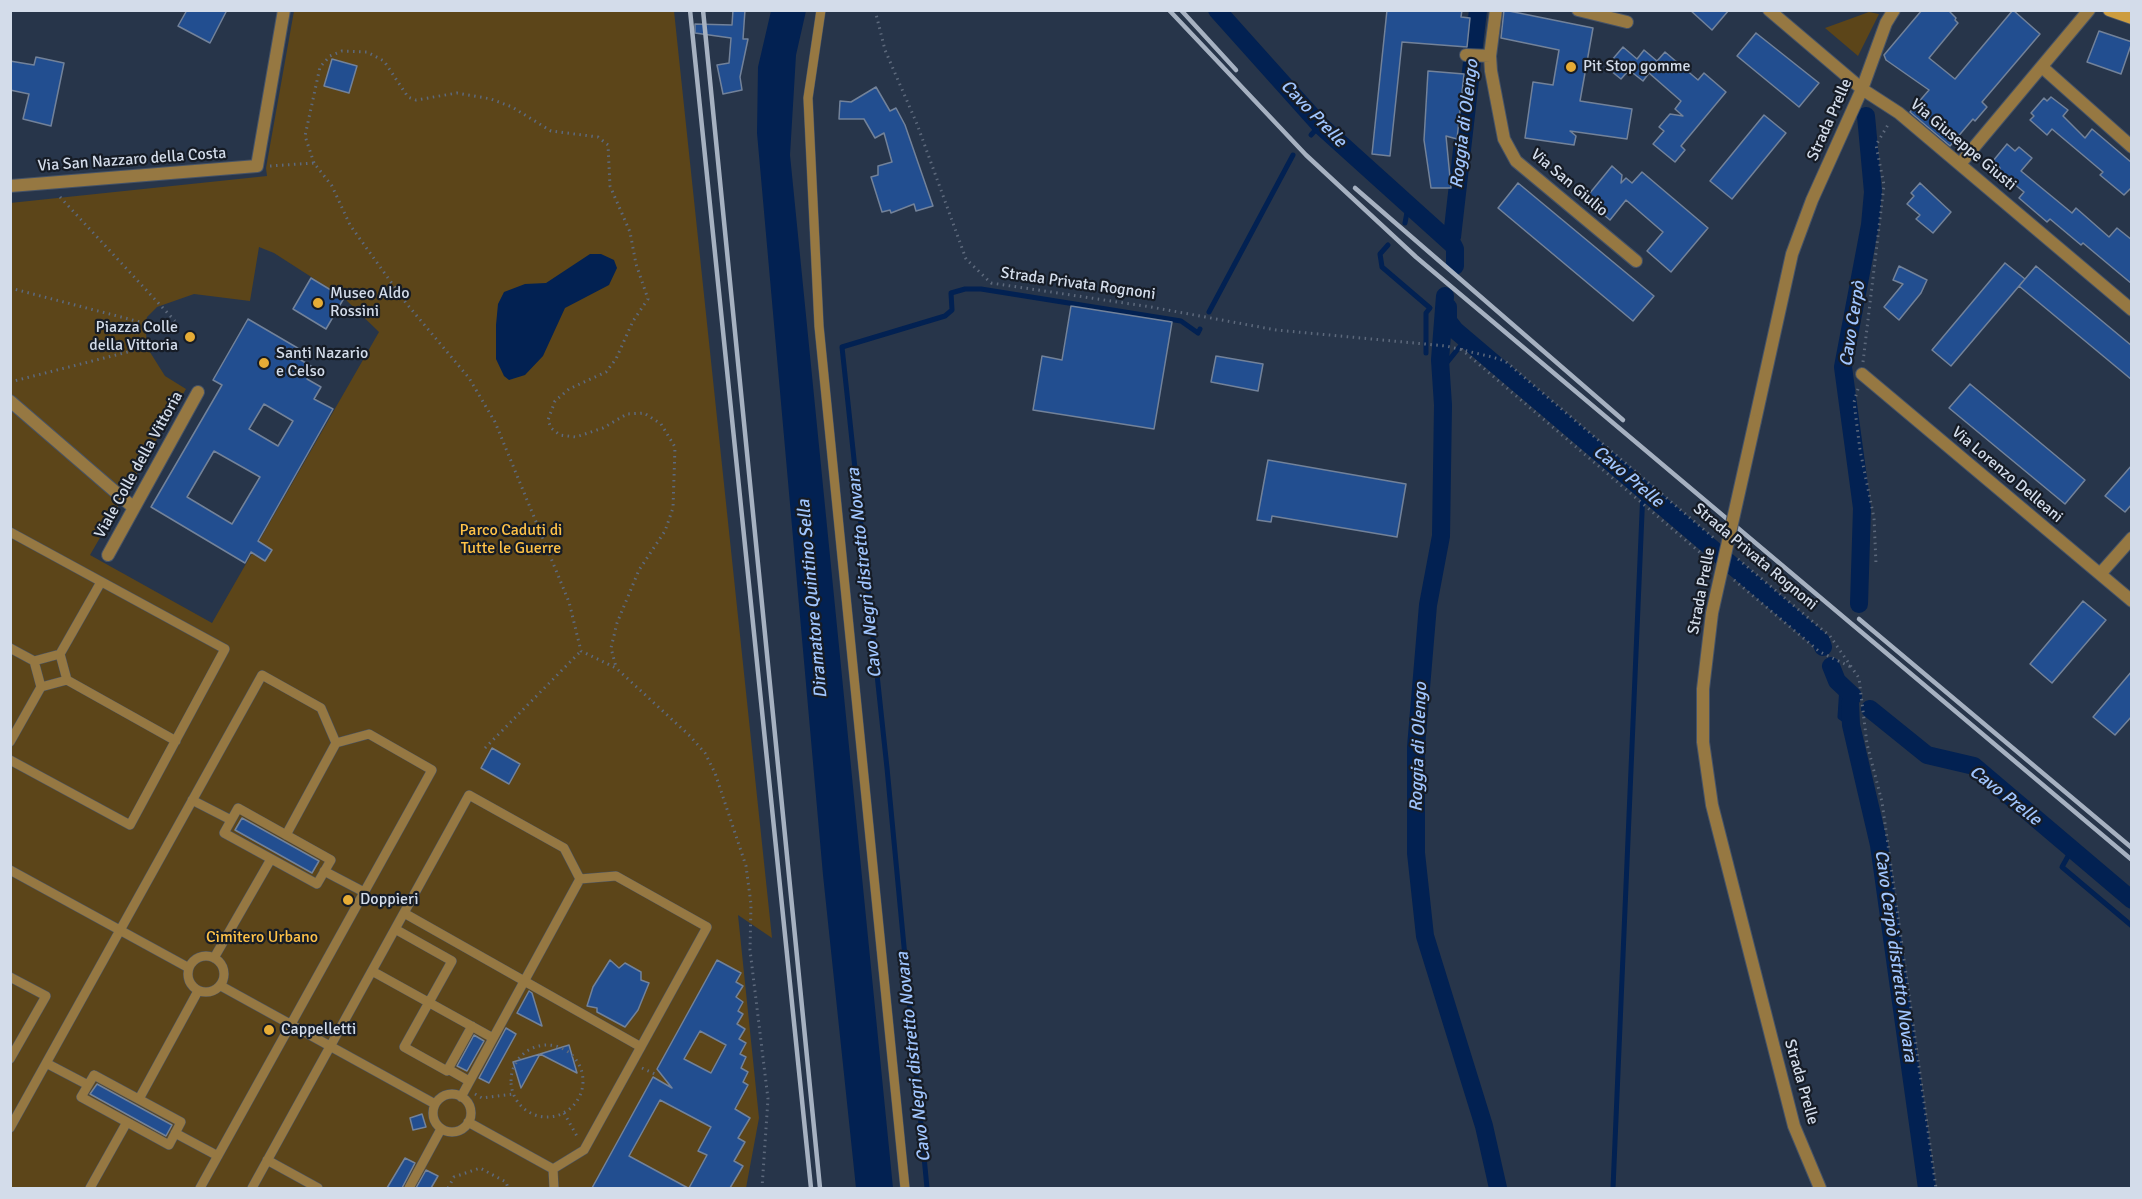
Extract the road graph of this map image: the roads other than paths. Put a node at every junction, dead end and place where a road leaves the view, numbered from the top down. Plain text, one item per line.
1 (284, 10) edge
2 (821, 10) edge
3 (1496, 10) edge
4 (1578, 10) edge
5 (1769, 10) edge
6 (1894, 10) edge
7 (2089, 10) edge
8 (2109, 10) edge
9 (2132, 18) edge
10 (1627, 22) dead end
11 (2042, 67) junction
12 (1862, 89) junction
13 (2132, 147) edge
14 (1960, 164) junction
15 (10, 186) edge
16 (1636, 261) dead end
17 (2132, 310) edge
18 (1862, 374) road end
19 (198, 392) dead end
20 (10, 401) edge
21 (134, 508) junction
22 (10, 532) edge
23 (2132, 538) edge
24 (108, 555) dead end
25 (2100, 574) junction
26 (101, 582) junction
27 (2132, 601) edge
28 (10, 648) edge
29 (60, 654) junction
30 (34, 661) junction
31 (67, 680) junction
32 (42, 687) junction
33 (176, 741) junction
34 (10, 742) edge
35 (336, 743) junction
36 (10, 760) edge
37 (192, 800) junction
38 (231, 820) junction
39 (286, 835) junction
40 (271, 858) junction
41 (10, 870) edge
42 (324, 871) junction
43 (580, 879) junction
44 (364, 892) junction
45 (404, 913) junction
46 (395, 929) junction
47 (120, 930) junction
48 (214, 958) junction
49 (189, 968) junction
50 (372, 971) junction
51 (10, 976) edge
52 (524, 981) junction
53 (221, 986) junction
54 (198, 991) junction
55 (429, 1002) junction
56 (291, 1024) junction
57 (472, 1026) junction
58 (493, 1038) junction
59 (330, 1046) junction
60 (641, 1047) junction
61 (10, 1059) edge
62 (46, 1063) junction
63 (448, 1069) junction
64 (88, 1085) junction
65 (465, 1089) junction
66 (139, 1099) junction
67 (435, 1104) junction
68 (127, 1122) junction
69 (468, 1122) junction
70 (10, 1128) edge
71 (441, 1129) junction
72 (176, 1133) junction
73 (218, 1156) junction
74 (267, 1160) junction
75 (553, 1169) junction
76 (90, 1188) edge
77 (200, 1188) edge
78 (252, 1188) edge
79 (318, 1188) edge
80 (409, 1188) edge
81 (554, 1188) edge
82 (905, 1188) edge
83 (1820, 1188) edge

1 - 15 street, Via San Nazzaro della Costa
2 - 82 lane
3 - 16 street, Via San Giulio
4 - 10 street
5 - 12 street, Via Giuseppe Giusti
6 - 12 street, Strada Prelle
7 - 11 street
8 - 9 street
11 - 13 street
11 - 14 street
12 - 14 street, Via Giuseppe Giusti
12 - 83 street, Strada Prelle, bridge
14 - 17 street, Via Giuseppe Giusti
18 - 25 street, Via Lorenzo Delleani
19 - 21 street, Viale Colle della Vittoria
20 - 21 street
21 - 24 street, Viale Colle della Vittoria
22 - 26 lane
23 - 25 street
25 - 27 street, Via Lorenzo Delleani
26 - 29 lane
26 - 33 lane
28 - 30 lane
29 - 30 lane
29 - 31 lane
30 - 32 lane
31 - 32 lane
31 - 33 lane
32 - 34 lane
33 - 36 lane
35 - 37 lane
35 - 39 lane
35 - 44 lane
37 - 38 lane
37 - 47 lane
38 - 39 lane
38 - 40 lane
39 - 42 lane
40 - 42 lane
40 - 48 lane
41 - 47 lane
42 - 44 lane
43 - 45 lane
43 - 52 lane
43 - 60 lane
44 - 56 lane
45 - 46 lane
45 - 52 lane
46 - 50 lane
46 - 55 lane
47 - 49 lane
47 - 62 lane
48 - 49 lane
48 - 53 lane
49 - 54 lane
50 - 55 lane
50 - 59 lane
51 - 61 lane
52 - 58 lane
52 - 60 lane
53 - 54 lane
53 - 56 lane
54 - 66 lane
55 - 57 lane
55 - 63 lane
56 - 59 lane
56 - 73 lane
57 - 58 lane
57 - 63 lane
58 - 65 lane
59 - 67 lane
59 - 74 lane
60 - 75 lane
62 - 64 lane
62 - 70 lane
63 - 65 lane
64 - 66 lane
64 - 68 lane
65 - 67 lane
65 - 69 lane
66 - 72 lane
67 - 71 lane
68 - 72 lane
68 - 76 lane
69 - 71 lane
69 - 75 lane
71 - 80 lane
72 - 73 lane
73 - 77 lane
74 - 78 lane
74 - 79 lane
75 - 81 lane

